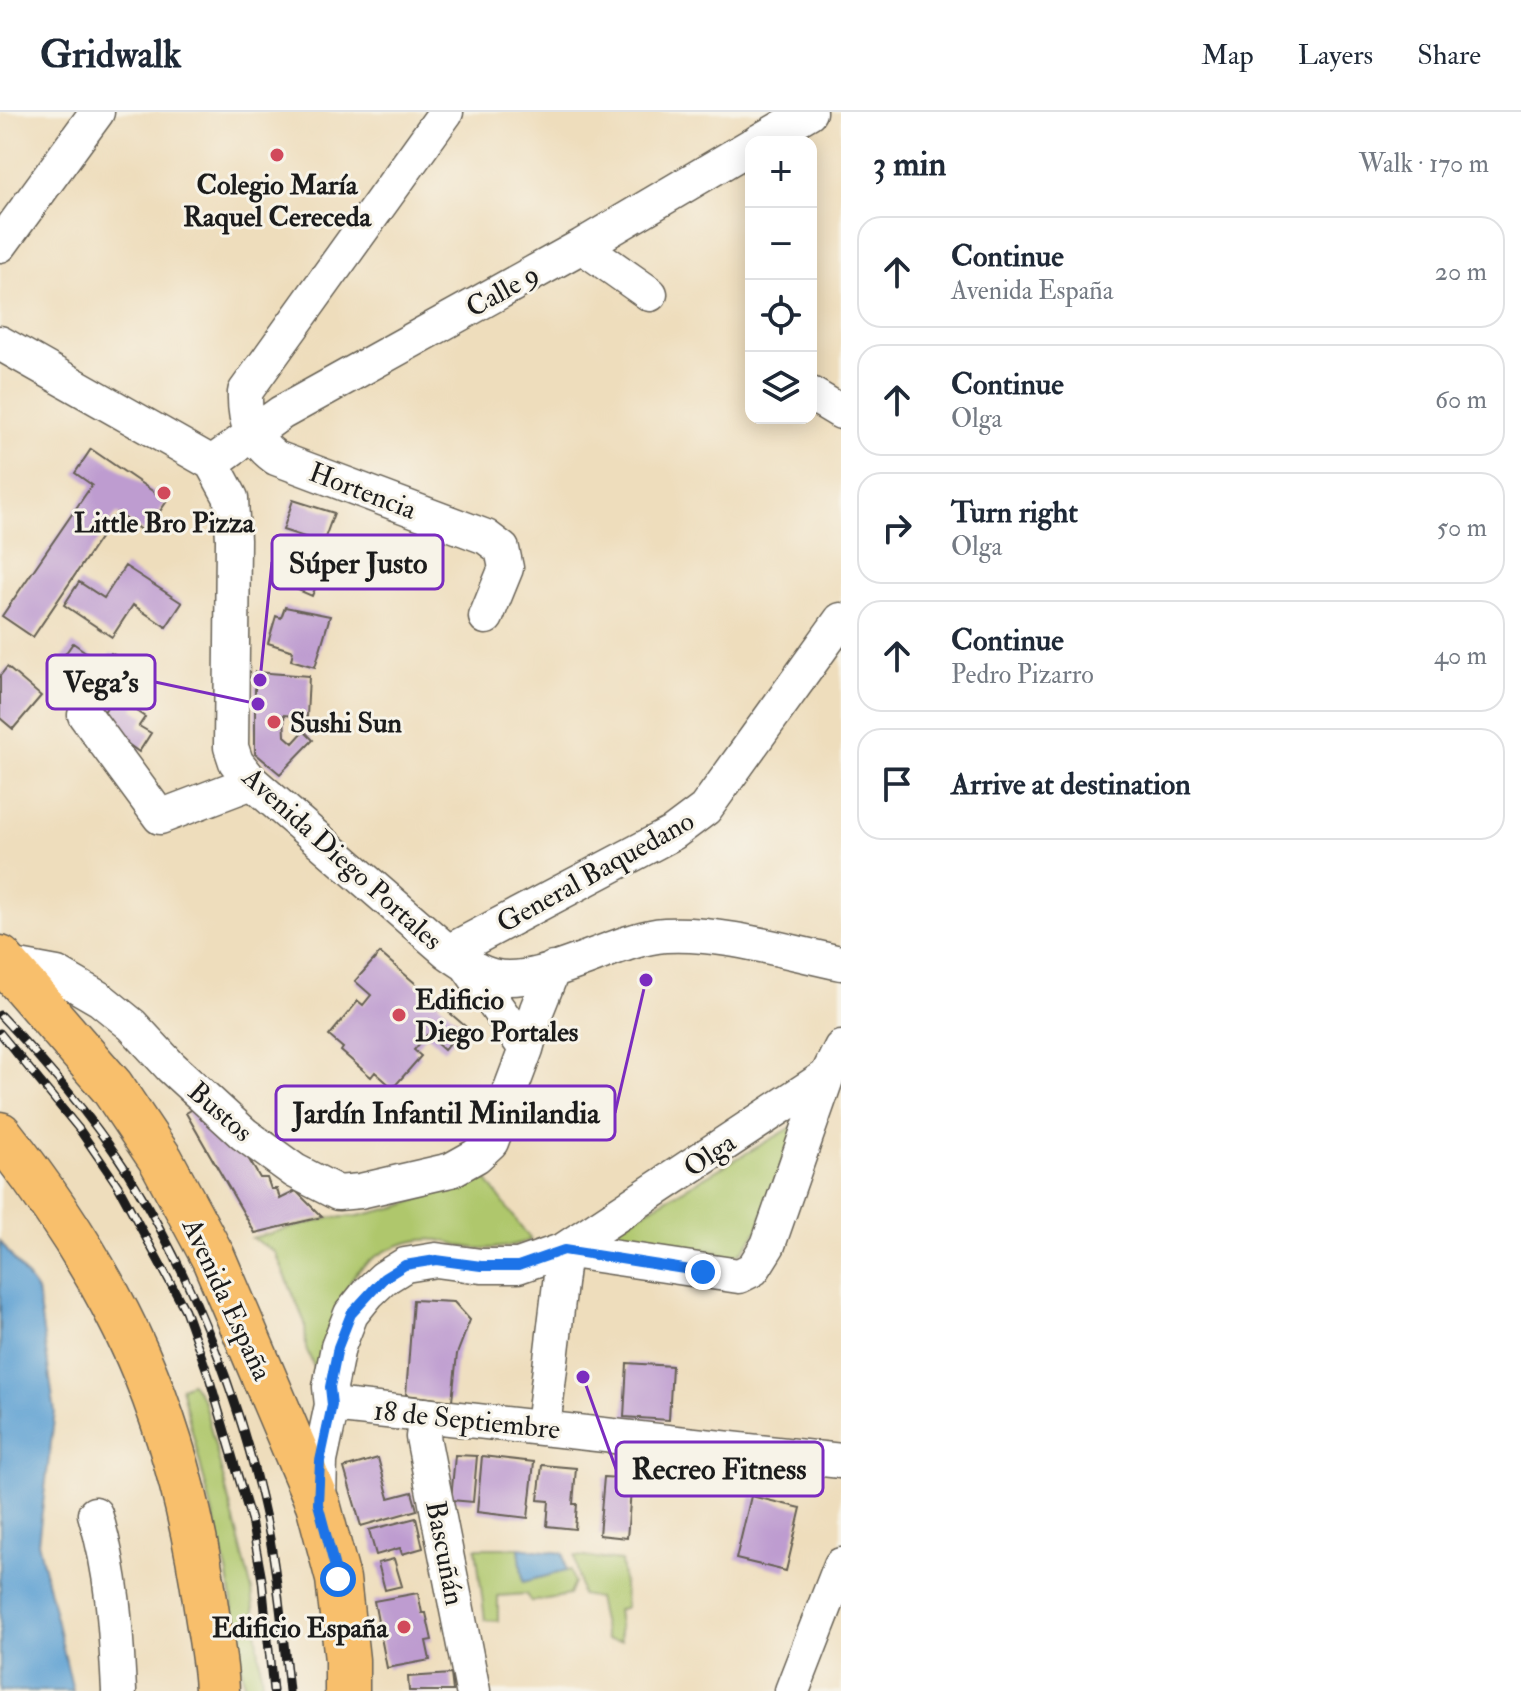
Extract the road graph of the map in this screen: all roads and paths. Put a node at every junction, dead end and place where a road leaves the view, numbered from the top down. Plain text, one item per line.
1 (97, 112) edge
2 (446, 112) edge
3 (809, 112) edge
4 (768, 136) edge
5 (745, 150) edge
6 (0, 245) edge
7 (582, 246) junction
8 (650, 294) dead end
9 (0, 343) edge
10 (817, 398) edge
11 (841, 412) edge
12 (251, 432) junction
13 (212, 463) junction
14 (486, 617) dead end
15 (841, 620) edge
16 (85, 715) dead end
17 (252, 782) junction
18 (458, 959) junction
19 (4, 962) edge
20 (841, 963) edge
21 (553, 969) junction
22 (526, 1049) junction
23 (834, 1062) edge
24 (0, 1134) edge
25 (564, 1250) junction
26 (332, 1405) junction
27 (426, 1415) junction
28 (543, 1427) junction
29 (841, 1461) edge
30 (318, 1504) junction
31 (95, 1514) dead end
32 (841, 1565) edge
33 (119, 1691) edge
34 (217, 1691) edge
35 (347, 1691) edge
36 (473, 1691) edge
37 (792, 1691) edge

1 - 6 street
2 - 12 street
3 - 4 street
5 - 7 street, Calle 9
7 - 8 street
7 - 12 street, Calle 9
9 - 13 street
10 - 11 street
12 - 13 street, Calle 9
12 - 14 street, Hortencia
13 - 17 street, Avenida Diego Portales
15 - 18 street, General Baquedano
16 - 17 street
17 - 18 street, Avenida Diego Portales
18 - 21 street, Avenida Diego Portales
18 - 22 street
19 - 22 street, Bustos
19 - 30 main road, Avenida España
20 - 21 street, Avenida Diego Portales
21 - 22 street, Bustos
23 - 25 street, Olga
23 - 25 street
24 - 34 main road
25 - 26 street, Olga
25 - 28 street
26 - 27 street, 18 de Septiembre
26 - 30 street, Olga
27 - 28 street, 18 de Septiembre
27 - 36 street, Bascuñán
28 - 29 street, 18 de Septiembre
30 - 35 main road, Avenida España
31 - 33 street
32 - 37 street

